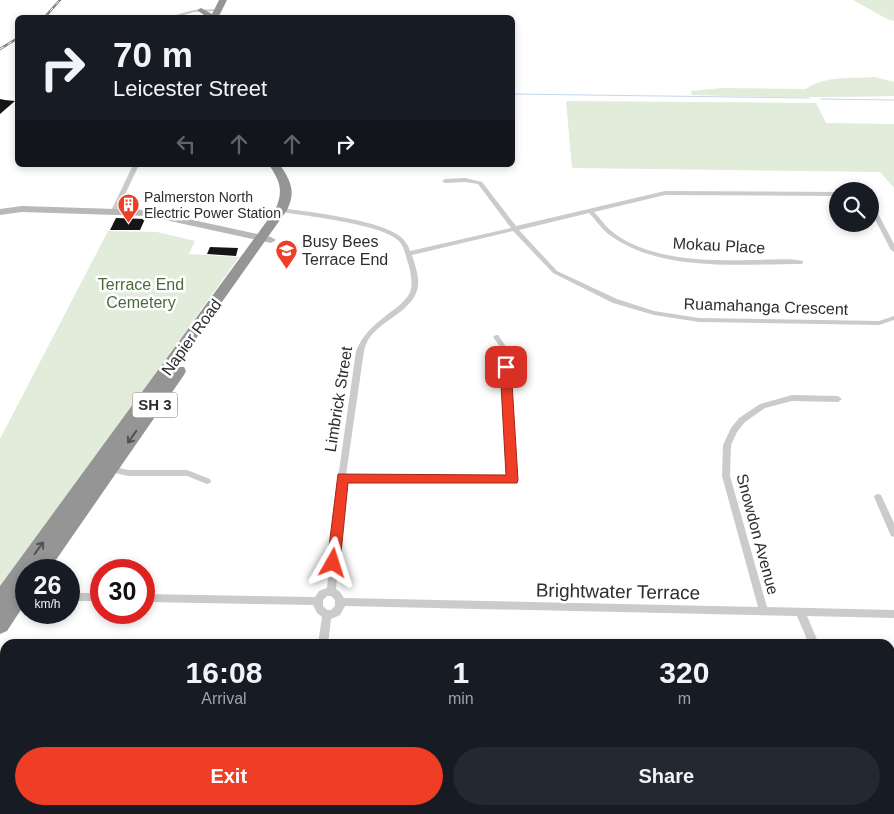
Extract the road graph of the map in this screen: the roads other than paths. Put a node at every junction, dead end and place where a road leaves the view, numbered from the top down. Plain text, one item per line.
1 (223, 0) edge
2 (201, 10) junction
3 (216, 14) edge
4 (180, 15) edge
5 (208, 15) edge
6 (135, 167) edge
7 (275, 167) edge
8 (285, 167) edge
9 (445, 181) dead end
10 (829, 194) edge
11 (0, 203) edge
12 (22, 209) junction
13 (114, 210) junction
14 (286, 211) junction
15 (590, 211) junction
16 (0, 212) edge
17 (879, 221) edge
18 (514, 227) junction
19 (266, 239) junction
20 (894, 250) edge
21 (408, 254) junction
22 (801, 262) dead end
23 (894, 318) edge
24 (496, 337) dead end
25 (153, 398) junction
26 (838, 399) dead end
27 (110, 470) junction
28 (342, 478) junction
29 (207, 481) dead end
30 (878, 497) dead end
31 (894, 533) edge
32 (40, 559) edge
33 (46, 559) edge
34 (331, 591) junction
35 (15, 596) edge
36 (155, 598) edge
37 (317, 602) junction
38 (341, 602) junction
39 (764, 612) junction
40 (800, 612) junction
41 (327, 614) junction
42 (894, 614) edge
43 (0, 625) edge
44 (324, 639) edge
45 (812, 639) edge

1 - 3 highway
2 - 3 street
2 - 4 street
2 - 5 highway
6 - 13 street
7 - 14 highway, Napier Road / SH 3
8 - 14 highway, Napier Road / SH 3
9 - 18 street, Ruamahanga Crescent
10 - 15 street
11 - 12 main road
12 - 13 main road
12 - 16 main road
13 - 19 main road
14 - 19 highway, Napier Road / SH 3
14 - 21 street, Limbrick Street
15 - 18 street
15 - 22 street, Mokau Place
17 - 20 street
18 - 21 street
18 - 23 street, Ruamahanga Crescent
19 - 25 highway, Napier Road / SH 3
21 - 28 street, Limbrick Street
24 - 28 street
25 -> 27 highway, Napier Road / SH 3
32 -> 25 highway, Napier Road / SH 3
26 - 39 street, Snowdon Avenue
27 - 29 street
27 - 33 highway, Napier Road / SH 3
28 - 34 street, Limbrick Street
30 - 31 street
34 - 37 street
34 - 38 street
35 - 43 highway, Napier Road / SH 3
36 - 37 street
37 - 41 street
38 - 39 street, Brightwater Terrace
38 - 41 street
39 - 40 street, Brightwater Terrace
40 - 42 street, Brightwater Terrace
40 - 45 street
41 - 44 street

